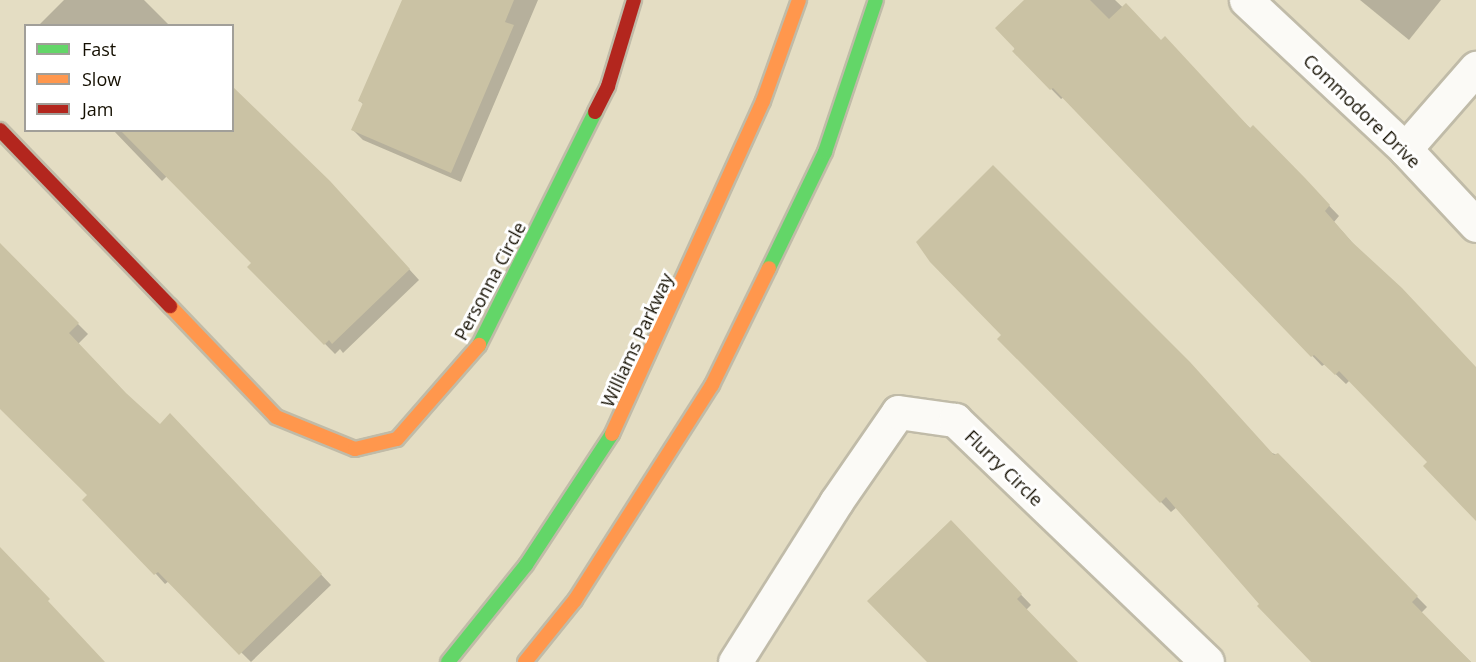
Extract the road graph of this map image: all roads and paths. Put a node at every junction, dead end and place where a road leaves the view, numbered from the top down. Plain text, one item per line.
1 (634, 0) edge
2 (799, 0) edge
3 (876, 0) edge
4 (1246, 0) edge
5 (1476, 68) edge
6 (0, 130) edge
7 (1405, 149) junction
8 (1476, 225) edge
9 (448, 662) edge
10 (525, 662) edge
11 (735, 662) edge
12 (1207, 662) edge

1 - 6 main road, Personna Circle
2 - 9 main road, Williams Parkway
3 - 10 main road
4 - 7 street, Commodore Drive
5 - 7 street
7 - 8 street, Commodore Drive
11 - 12 street, Flurry Circle

